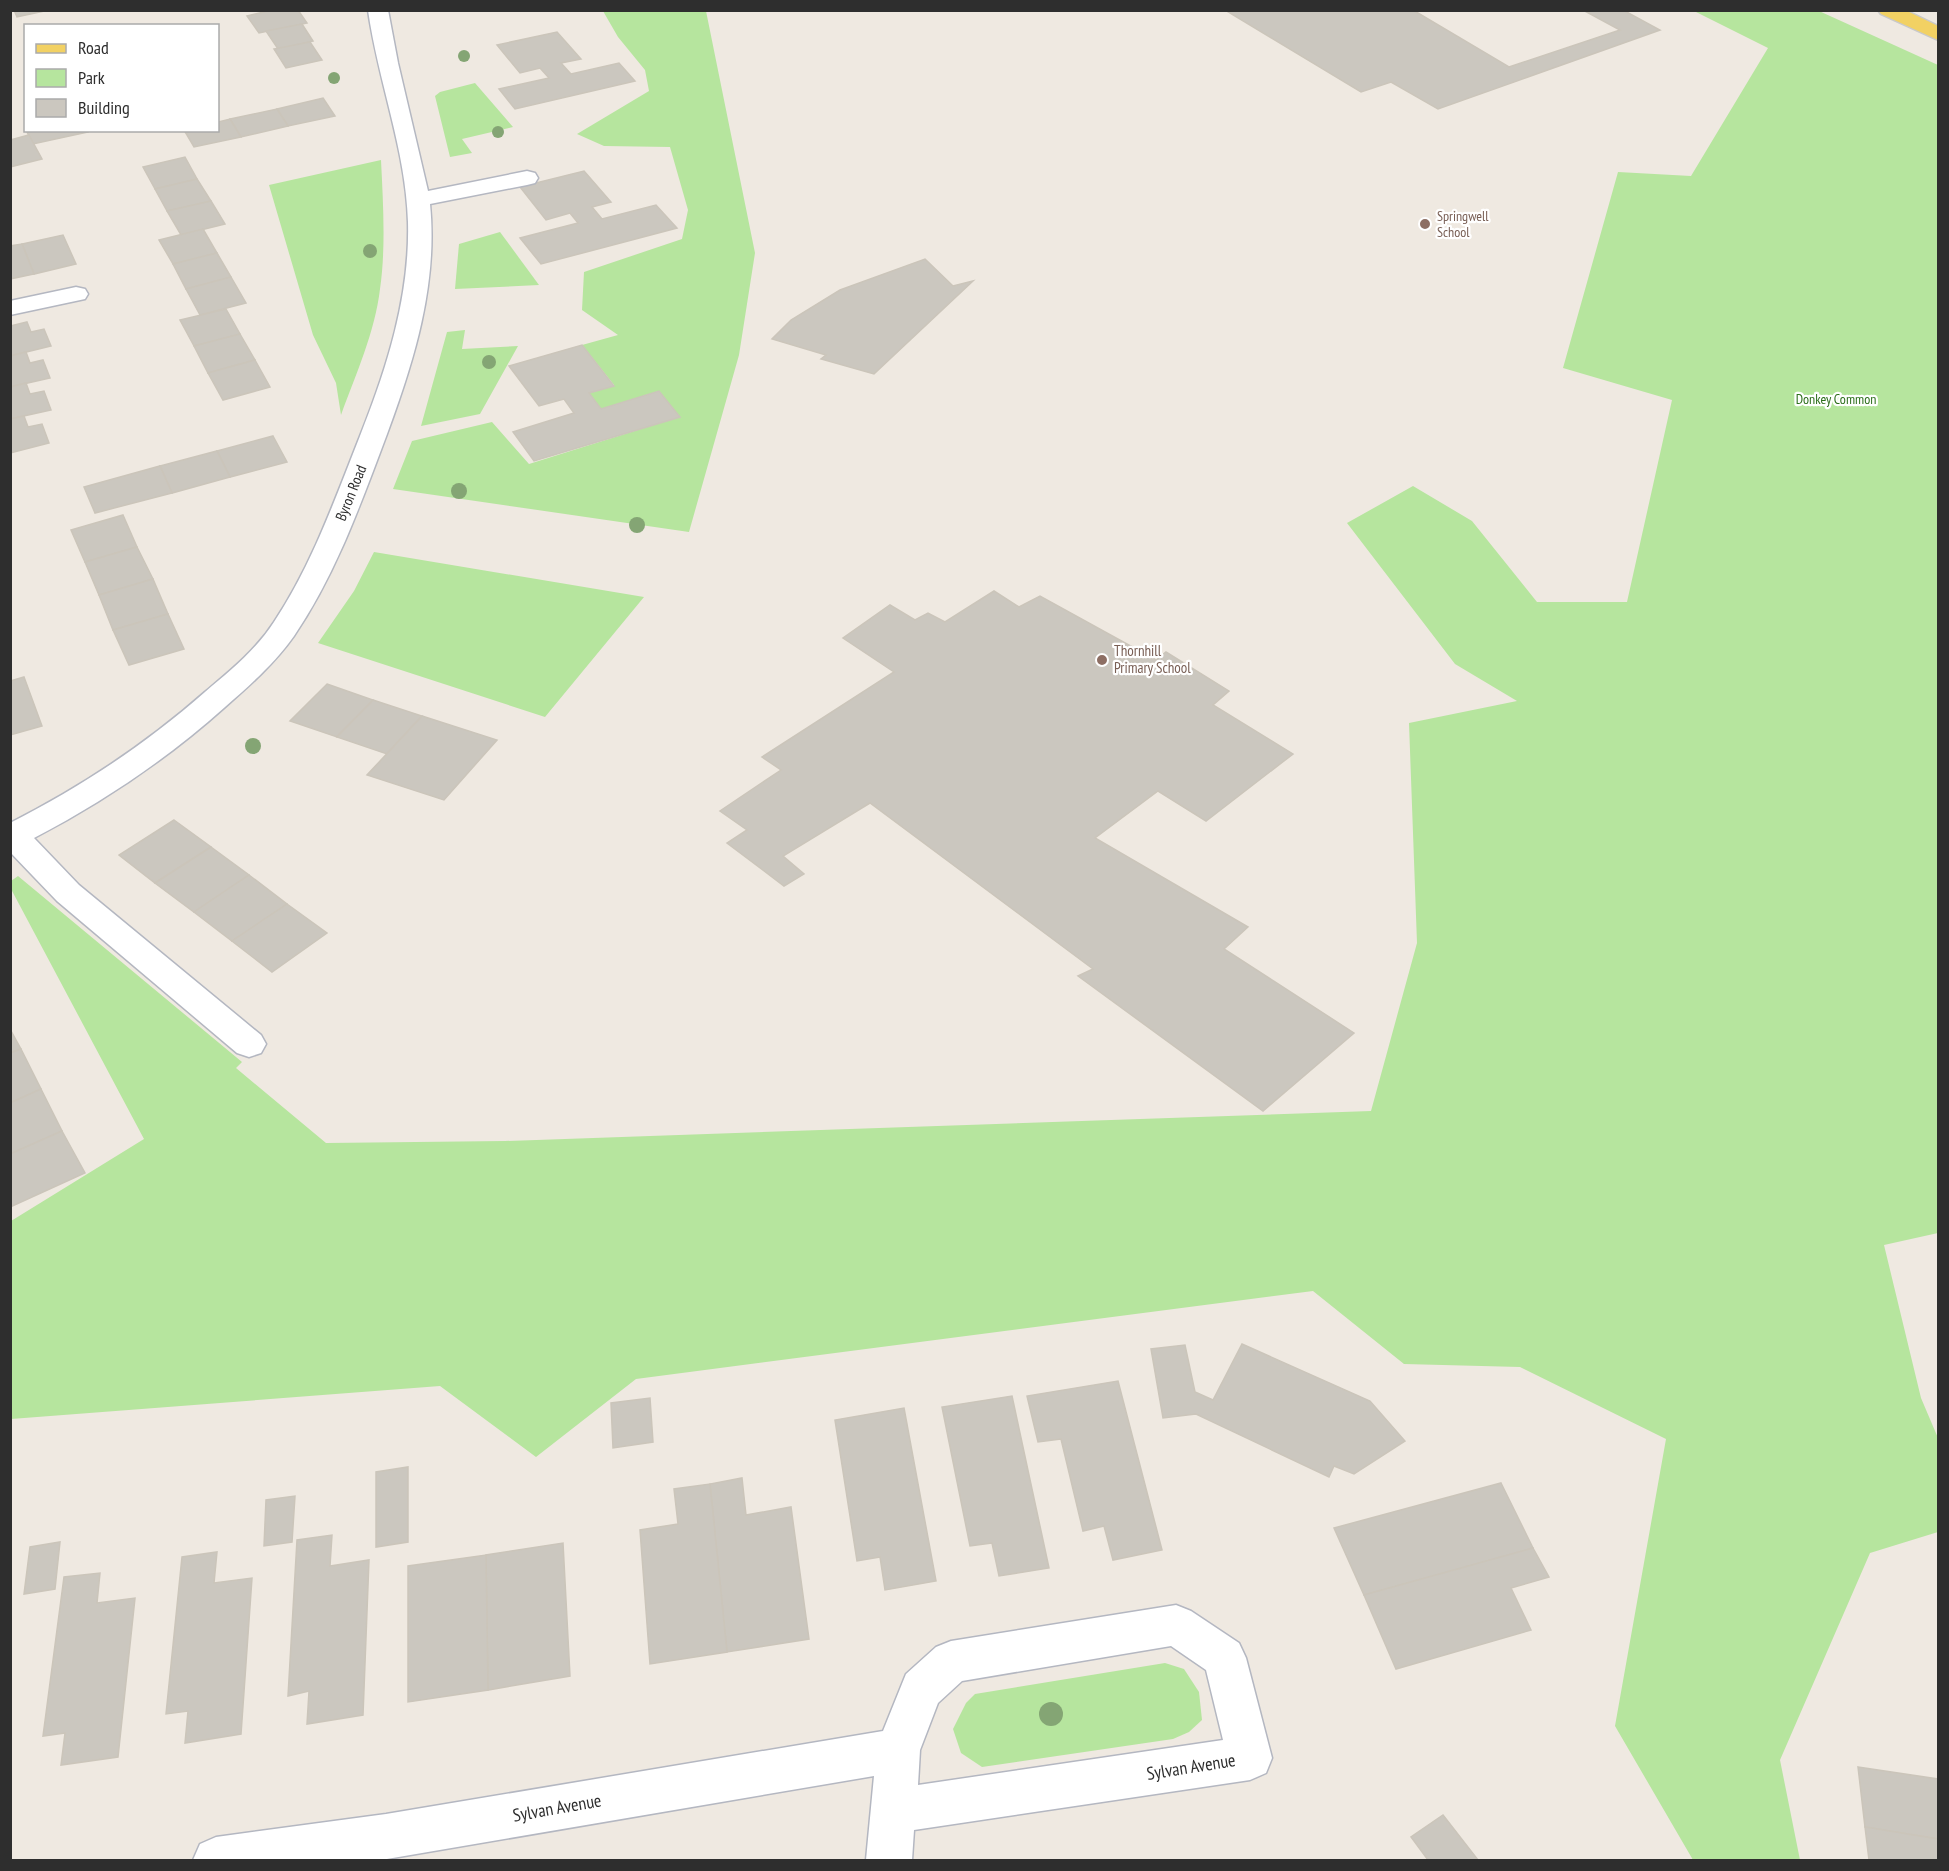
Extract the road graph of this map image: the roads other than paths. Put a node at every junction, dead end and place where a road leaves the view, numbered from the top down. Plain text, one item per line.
1 (378, 10) edge
2 (1888, 10) edge
3 (1938, 34) edge
4 (527, 178) dead end
5 (418, 200) junction
6 (76, 294) dead end
7 (10, 308) edge
8 (12, 836) edge
9 (249, 1044) dead end
10 (898, 1750) junction
11 (892, 1811) junction
12 (216, 1860) edge
13 (889, 1860) edge

1 - 5 street, Byron Road
2 - 3 main road
4 - 5 street
5 - 8 street, Byron Road
6 - 7 street
8 - 9 street
10 - 11 street, Sylvan Avenue
10 - 11 street, Sylvan Avenue
10 - 12 street, Sylvan Avenue
11 - 13 street, Sylvan Avenue

